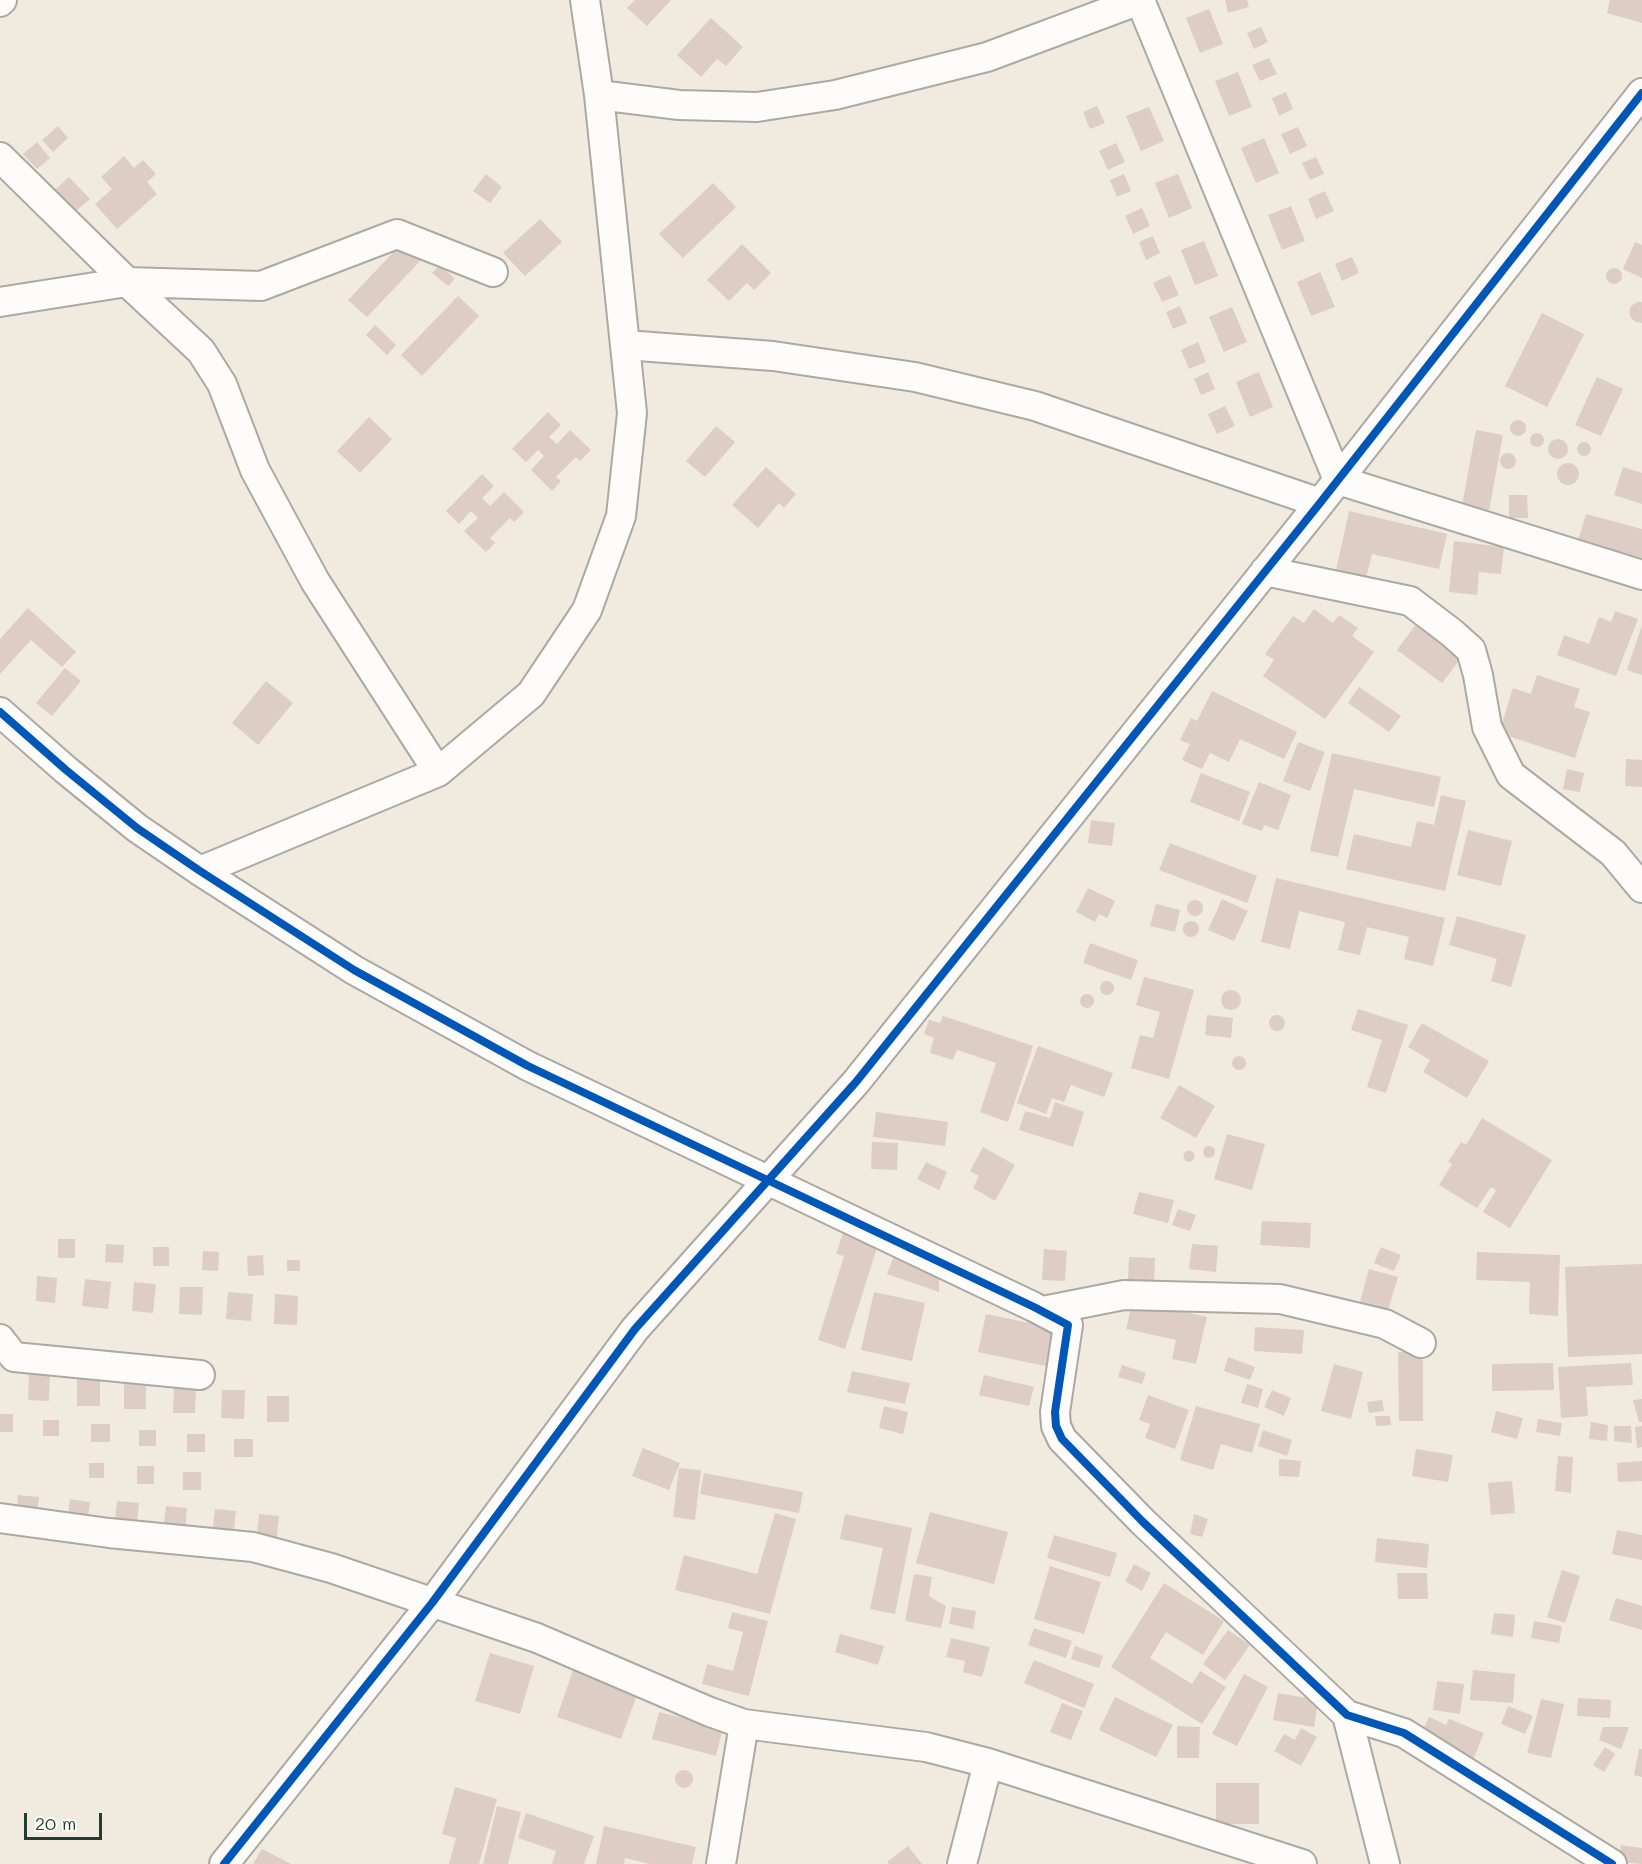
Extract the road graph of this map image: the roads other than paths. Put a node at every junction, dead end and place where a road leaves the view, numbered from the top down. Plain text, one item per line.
1 (585, 0) edge
2 (1140, 0) edge
3 (1642, 93) edge
4 (599, 94) junction
5 (0, 157) edge
6 (493, 272) dead end
7 (127, 282) junction
8 (0, 302) edge
9 (625, 345) junction
10 (1338, 480) junction
11 (1320, 503) junction
12 (1265, 571) junction
13 (1642, 575) edge
14 (0, 712) edge
15 (438, 772) junction
16 (200, 872) junction
17 (1642, 888) edge
18 (767, 1180) junction
19 (1043, 1311) junction
20 (0, 1339) edge
21 (1421, 1343) dead end
22 (200, 1375) dead end
23 (0, 1518) edge
24 (432, 1603) junction
25 (1347, 1715) junction
26 (744, 1724) junction
27 (988, 1763) junction
28 (224, 1864) edge
29 (721, 1864) edge
30 (962, 1864) edge
31 (1302, 1864) edge
32 (1384, 1864) edge
33 (1612, 1864) edge

1 - 4 street
2 - 4 street
2 - 10 street
3 - 10 street
4 - 9 street
5 - 7 street
6 - 7 street
7 - 8 street
7 - 15 street
9 - 11 street
9 - 15 street
10 - 11 street
10 - 13 street
11 - 12 street
12 - 17 street
12 - 18 street
14 - 16 street
15 - 16 street
16 - 18 street
18 - 19 street
18 - 24 street
19 - 21 street
19 - 25 street
20 - 22 street
23 - 24 street
24 - 26 street
24 - 28 street
25 - 32 street
25 - 33 street
26 - 27 street
26 - 29 street
27 - 30 street
27 - 31 street

